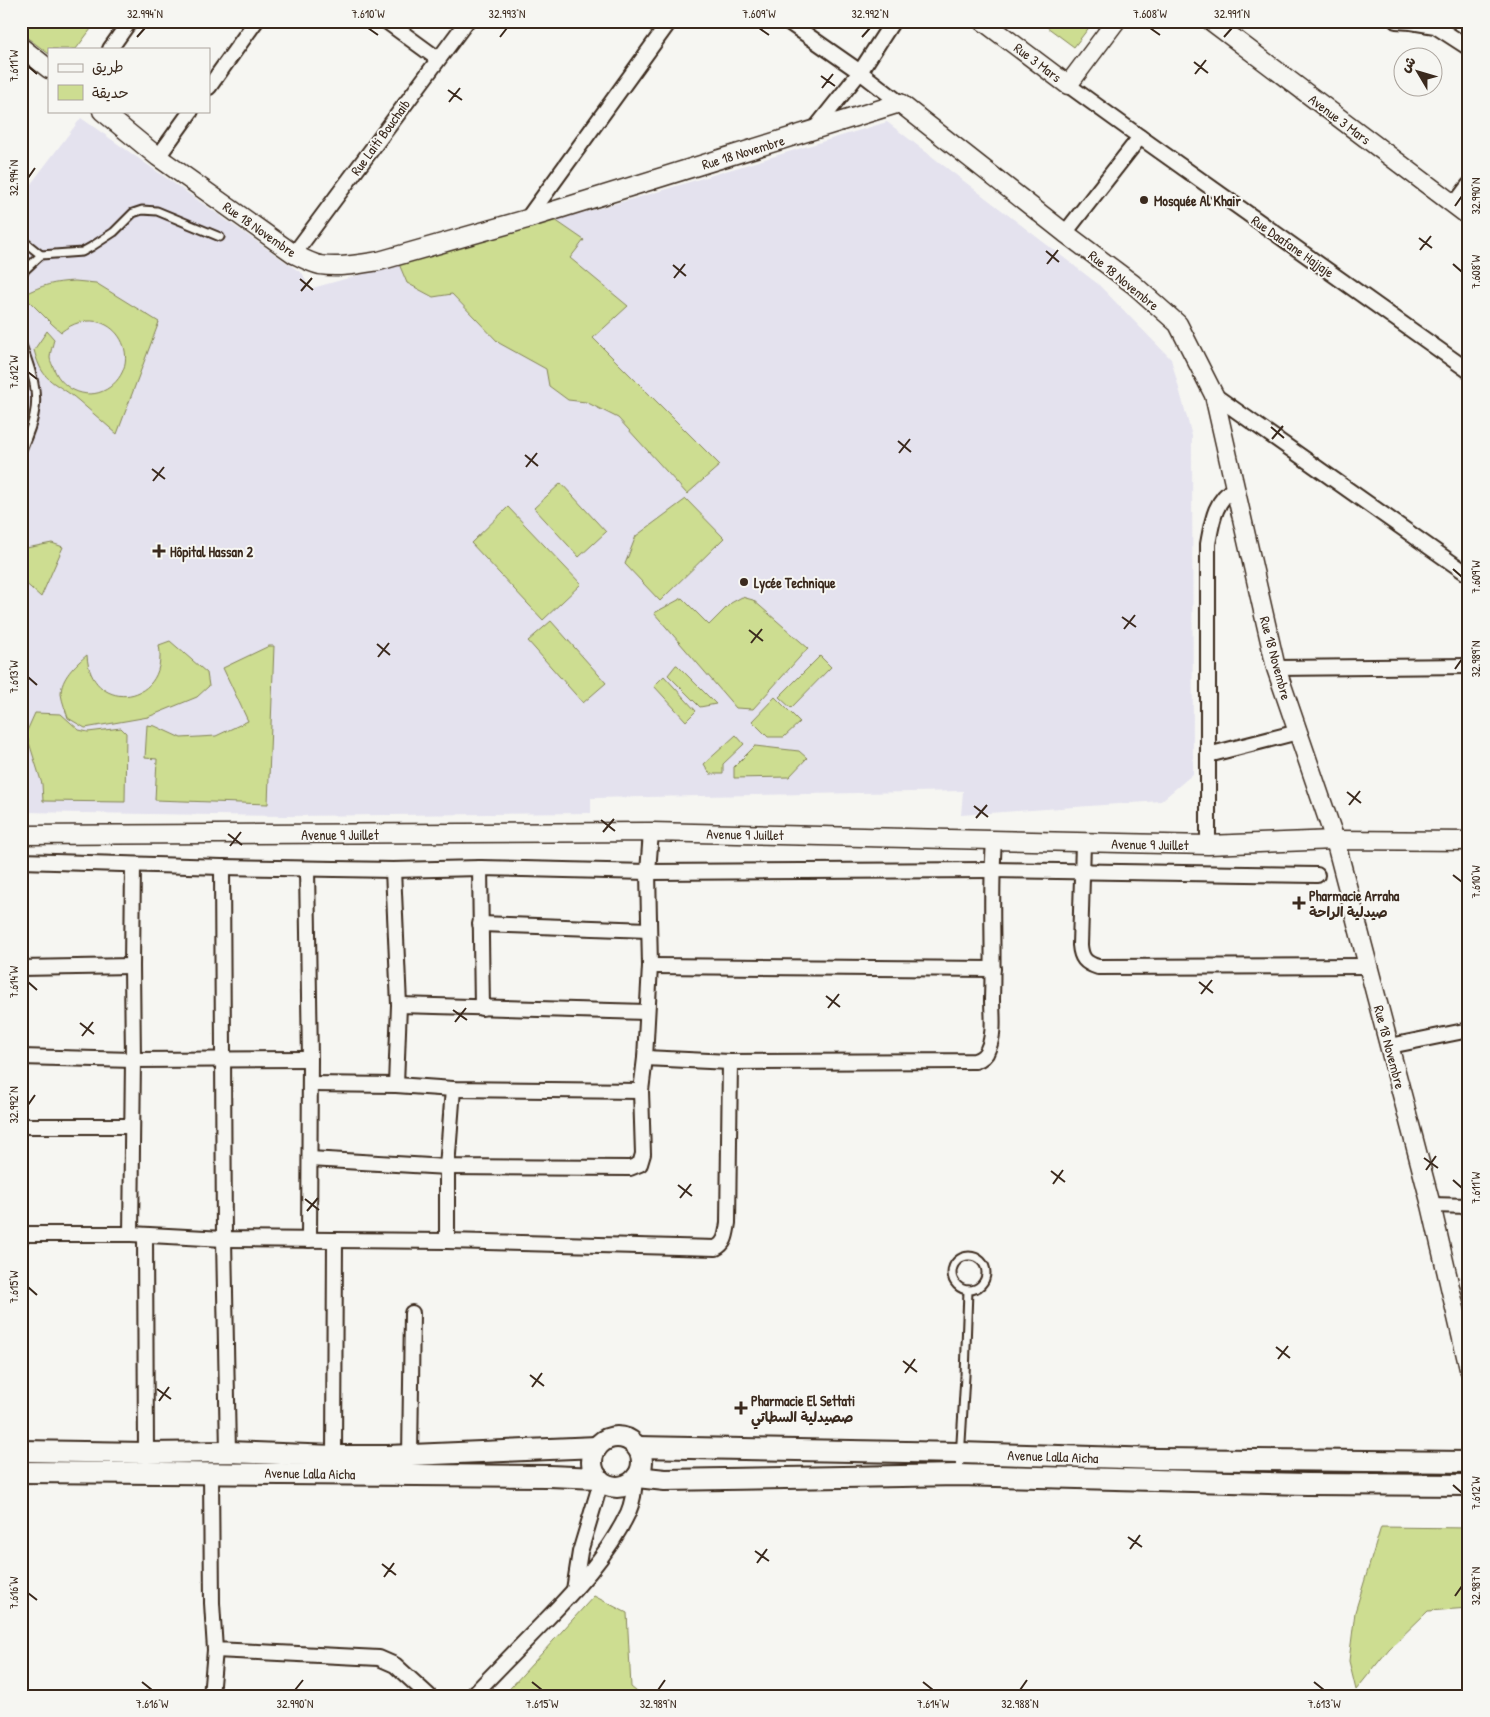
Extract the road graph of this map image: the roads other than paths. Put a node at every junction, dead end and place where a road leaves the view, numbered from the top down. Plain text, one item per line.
1 (130, 21) edge
2 (256, 21) edge
3 (386, 21) edge
4 (467, 21) edge
5 (670, 21) edge
6 (787, 21) edge
7 (893, 21) edge
8 (983, 21) edge
9 (1116, 21) edge
10 (1211, 21) edge
11 (1396, 21) edge
12 (21, 47) edge
13 (111, 48) edge
14 (1469, 48) edge
15 (438, 58) junction
16 (48, 68) edge
17 (860, 72) junction
18 (1068, 84) junction
19 (210, 86) edge
20 (900, 103) junction
21 (103, 112) edge
22 (191, 112) edge
23 (813, 131) junction
24 (1140, 137) junction
25 (158, 157) junction
26 (1469, 185) edge
27 (1454, 205) junction
28 (1469, 216) edge
29 (527, 219) junction
30 (1066, 233) junction
31 (220, 237) dead end
32 (21, 239) edge
33 (41, 254) junction
34 (294, 254) junction
35 (22, 271) edge
36 (21, 342) edge
37 (1469, 371) edge
38 (1214, 395) junction
39 (21, 452) edge
40 (1235, 488) junction
41 (1469, 575) edge
42 (1469, 666) edge
43 (1276, 668) junction
44 (1298, 732) junction
45 (1208, 755) junction
46 (651, 832) junction
47 (21, 835) edge
48 (1335, 840) junction
49 (994, 841) junction
50 (1469, 841) edge
51 (1083, 843) junction
52 (1208, 845) junction
53 (21, 861) edge
54 (133, 865) junction
55 (222, 867) junction
56 (480, 868) junction
57 (307, 869) junction
58 (393, 870) junction
59 (992, 870) junction
60 (648, 872) junction
61 (1082, 872) junction
62 (1317, 875) dead end
63 (480, 924) junction
64 (649, 930) junction
65 (132, 966) junction
66 (650, 966) junction
67 (1367, 966) junction
68 (21, 968) edge
69 (993, 969) junction
70 (399, 1005) junction
71 (482, 1008) junction
72 (647, 1012) junction
73 (1469, 1030) edge
74 (1390, 1046) junction
75 (21, 1057) edge
76 (645, 1058) junction
77 (310, 1059) junction
78 (133, 1060) junction
79 (223, 1060) junction
80 (730, 1062) junction
81 (310, 1084) junction
82 (396, 1085) junction
83 (453, 1089) junction
84 (641, 1091) junction
85 (21, 1126) edge
86 (131, 1126) junction
87 (310, 1159) junction
88 (447, 1167) junction
89 (1431, 1205) junction
90 (1469, 1206) edge
91 (21, 1234) edge
92 (138, 1234) junction
93 (224, 1238) junction
94 (309, 1240) junction
95 (335, 1240) junction
96 (447, 1241) junction
97 (968, 1290) junction
98 (412, 1313) dead end
99 (1469, 1369) edge
100 (597, 1447) junction
101 (637, 1447) junction
102 (21, 1450) edge
103 (228, 1452) junction
104 (146, 1453) junction
105 (960, 1453) junction
106 (334, 1456) junction
107 (410, 1456) junction
108 (1469, 1462) edge
109 (21, 1472) edge
110 (211, 1472) junction
111 (959, 1475) junction
112 (636, 1478) junction
113 (600, 1480) junction
114 (1469, 1485) edge
115 (574, 1591) junction
116 (215, 1650) junction
117 (211, 1696) edge
118 (429, 1696) edge
119 (472, 1696) edge

1 - 13 street
2 - 19 street
3 - 15 street
4 - 15 street, Rue Laiti Bouchaib
5 - 29 street
6 - 17 street
7 - 17 street
8 - 18 street, Rue 3 Mars
9 - 18 street
10 - 27 street, Avenue 3 Mars
11 - 14 street
12 - 16 street
15 - 34 street, Rue Laiti Bouchaib
17 - 20 street
17 - 23 street
18 - 24 street, Rue Daafane Hajjaje
20 - 23 street, Rue 18 Novembre
20 - 30 street, Rue 18 Novembre
21 - 25 street, Rue 18 Novembre
22 - 25 street
23 - 29 street, Rue 18 Novembre
24 - 30 street
24 - 37 street, Rue Daafane Hajjaje
25 - 34 street, Rue 18 Novembre
26 - 27 street
27 - 28 street, Avenue 3 Mars
29 - 34 street, Rue 18 Novembre
30 - 38 street, Rue 18 Novembre
31 - 33 lane
32 - 33 lane
33 - 35 lane
36 - 39 lane
38 - 40 street, Rue 18 Novembre
38 - 41 street
40 - 43 street, Rue 18 Novembre
40 - 45 street
42 - 43 street
43 - 44 street, Rue 18 Novembre
44 - 45 street
44 - 48 street, Rue 18 Novembre
45 - 52 street
46 - 47 street, Avenue 9 Juillet
46 - 49 street, Avenue 9 Juillet
46 - 60 street
48 - 50 street, Avenue 9 Juillet
48 - 52 street, Avenue 9 Juillet
48 - 67 street, Rue 18 Novembre
49 - 51 street, Avenue 9 Juillet
49 - 59 street
51 - 52 street, Avenue 9 Juillet
51 - 61 street
53 - 54 street
54 - 55 street
54 - 65 street
55 - 57 street
55 - 79 street
56 - 58 street
56 - 60 street
56 - 63 street
57 - 58 street
57 - 77 street
58 - 70 street
59 - 60 street
59 - 61 street
59 - 69 street
60 - 64 street
61 - 62 street
61 - 67 street
63 - 64 street
63 - 71 street
64 - 66 street
65 - 68 street
65 - 78 street
66 - 69 street
66 - 72 street
67 - 74 street, Rue 18 Novembre
69 - 80 street
70 - 71 street
70 - 82 street
71 - 72 street
72 - 76 street
73 - 74 street
74 - 89 street, Rue 18 Novembre
75 - 78 street
76 - 80 street
76 - 84 street
77 - 79 street
77 - 81 street
78 - 79 street
78 - 86 street
79 - 93 street
80 - 96 street
81 - 82 street
81 - 87 street
82 - 83 street
83 - 84 street
83 - 88 street
84 - 88 street
85 - 86 street
86 - 92 street
87 - 88 street
87 - 94 street
88 - 96 street
89 - 90 street
89 - 99 street, Rue 18 Novembre
91 - 92 street
92 - 93 street
92 - 104 street
93 - 94 street
93 - 103 street
94 - 95 street
95 - 96 street
95 - 106 street
97 - 97 lane
97 - 105 lane
98 - 107 street
100 - 101 main road, Avenue Lalla Aicha
100 - 107 main road, Avenue Lalla Aicha
100 - 113 main road
101 - 105 main road, Avenue Lalla Aicha
101 - 112 main road
102 - 104 main road, Avenue Lalla Aicha
103 - 104 main road, Avenue Lalla Aicha
103 - 106 main road, Avenue Lalla Aicha
105 - 108 main road, Avenue Lalla Aicha
105 - 111 lane
106 - 107 main road, Avenue Lalla Aicha
109 - 110 main road, Avenue Lalla Aicha
110 - 113 main road, Avenue Lalla Aicha
110 - 116 street
111 - 112 main road, Avenue Lalla Aicha
111 - 114 main road, Avenue Lalla Aicha
112 - 113 main road, Avenue Lalla Aicha
112 - 115 street
113 - 115 street
115 - 119 street
116 - 117 street
116 - 118 street

